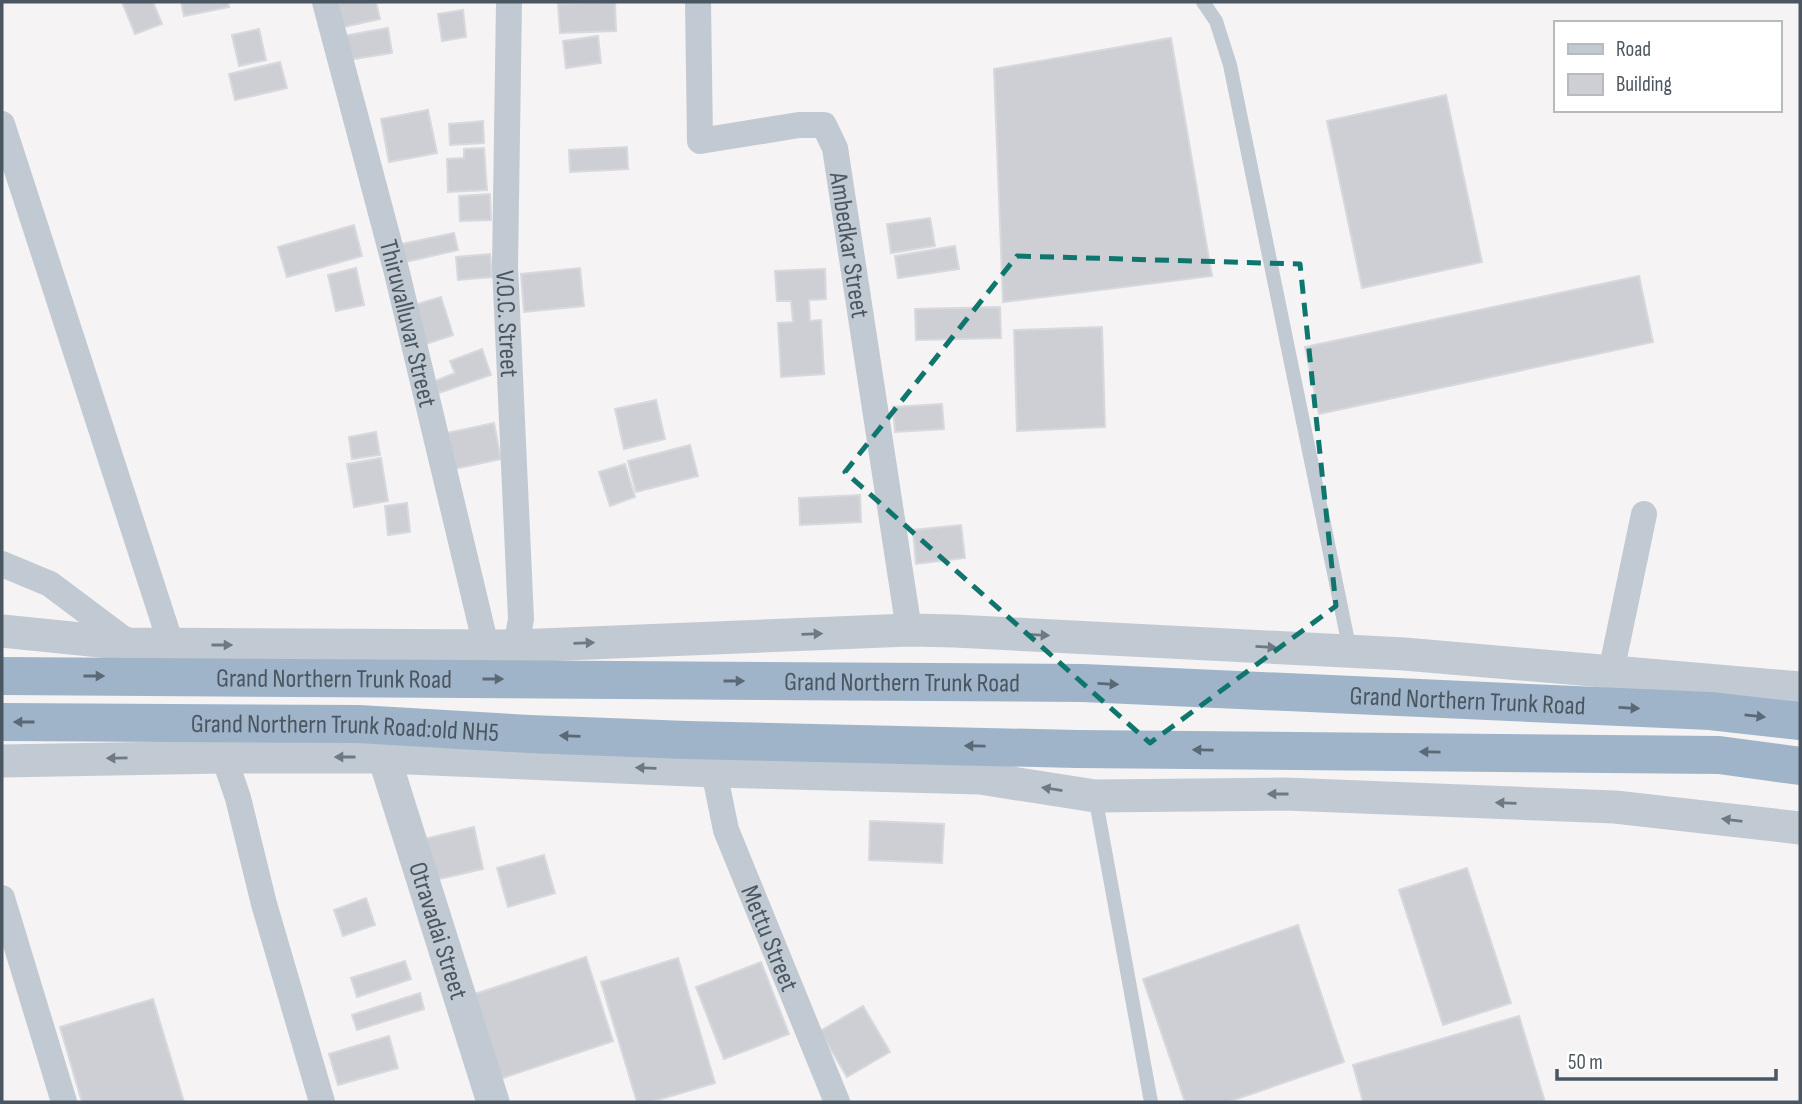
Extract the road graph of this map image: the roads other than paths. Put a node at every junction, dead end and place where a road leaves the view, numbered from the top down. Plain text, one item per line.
1 (324, 2) edge
2 (509, 2) edge
3 (698, 2) edge
4 (1203, 2) edge
5 (2, 124) edge
6 (1644, 514) dead end
7 (2, 564) edge
8 (909, 629) junction
9 (2, 631) edge
10 (130, 644) junction
11 (171, 644) junction
12 (501, 646) junction
13 (1350, 652) junction
14 (1611, 672) junction
15 (2, 676) edge
16 (1800, 688) edge
17 (2, 722) edge
18 (1800, 722) edge
19 (687, 740) joint
20 (224, 757) junction
21 (384, 757) junction
22 (2, 761) edge
23 (1800, 766) edge
24 (714, 771) junction
25 (1095, 796) junction
26 (1800, 828) edge
27 (2, 898) edge
28 (64, 1102) edge
29 (322, 1102) edge
30 (493, 1102) edge
31 (838, 1102) edge
32 (1151, 1102) edge

1 - 12 street, Thiruvalluvar Street
2 - 12 street, V.O.C. Street
3 - 8 street, Ambedkar Street
4 - 13 lane
5 - 11 street
6 - 14 street
7 - 10 street
12 -> 8 street
8 -> 13 street
9 - 10 street
10 - 11 street
11 -> 12 street
13 - 14 street
14 - 16 street
15 -> 18 highway, Grand Northern Trunk Road
19 -> 17 highway, Grand Northern Trunk Road:old NH5
23 -> 19 highway, Grand Northern Trunk Road
21 -> 20 street
20 -> 22 street
20 - 29 street
24 -> 21 street
21 - 30 street, Otravadai Street
25 -> 24 street
24 - 31 street, Mettu Street
26 -> 25 street
25 - 32 lane
27 - 28 street

